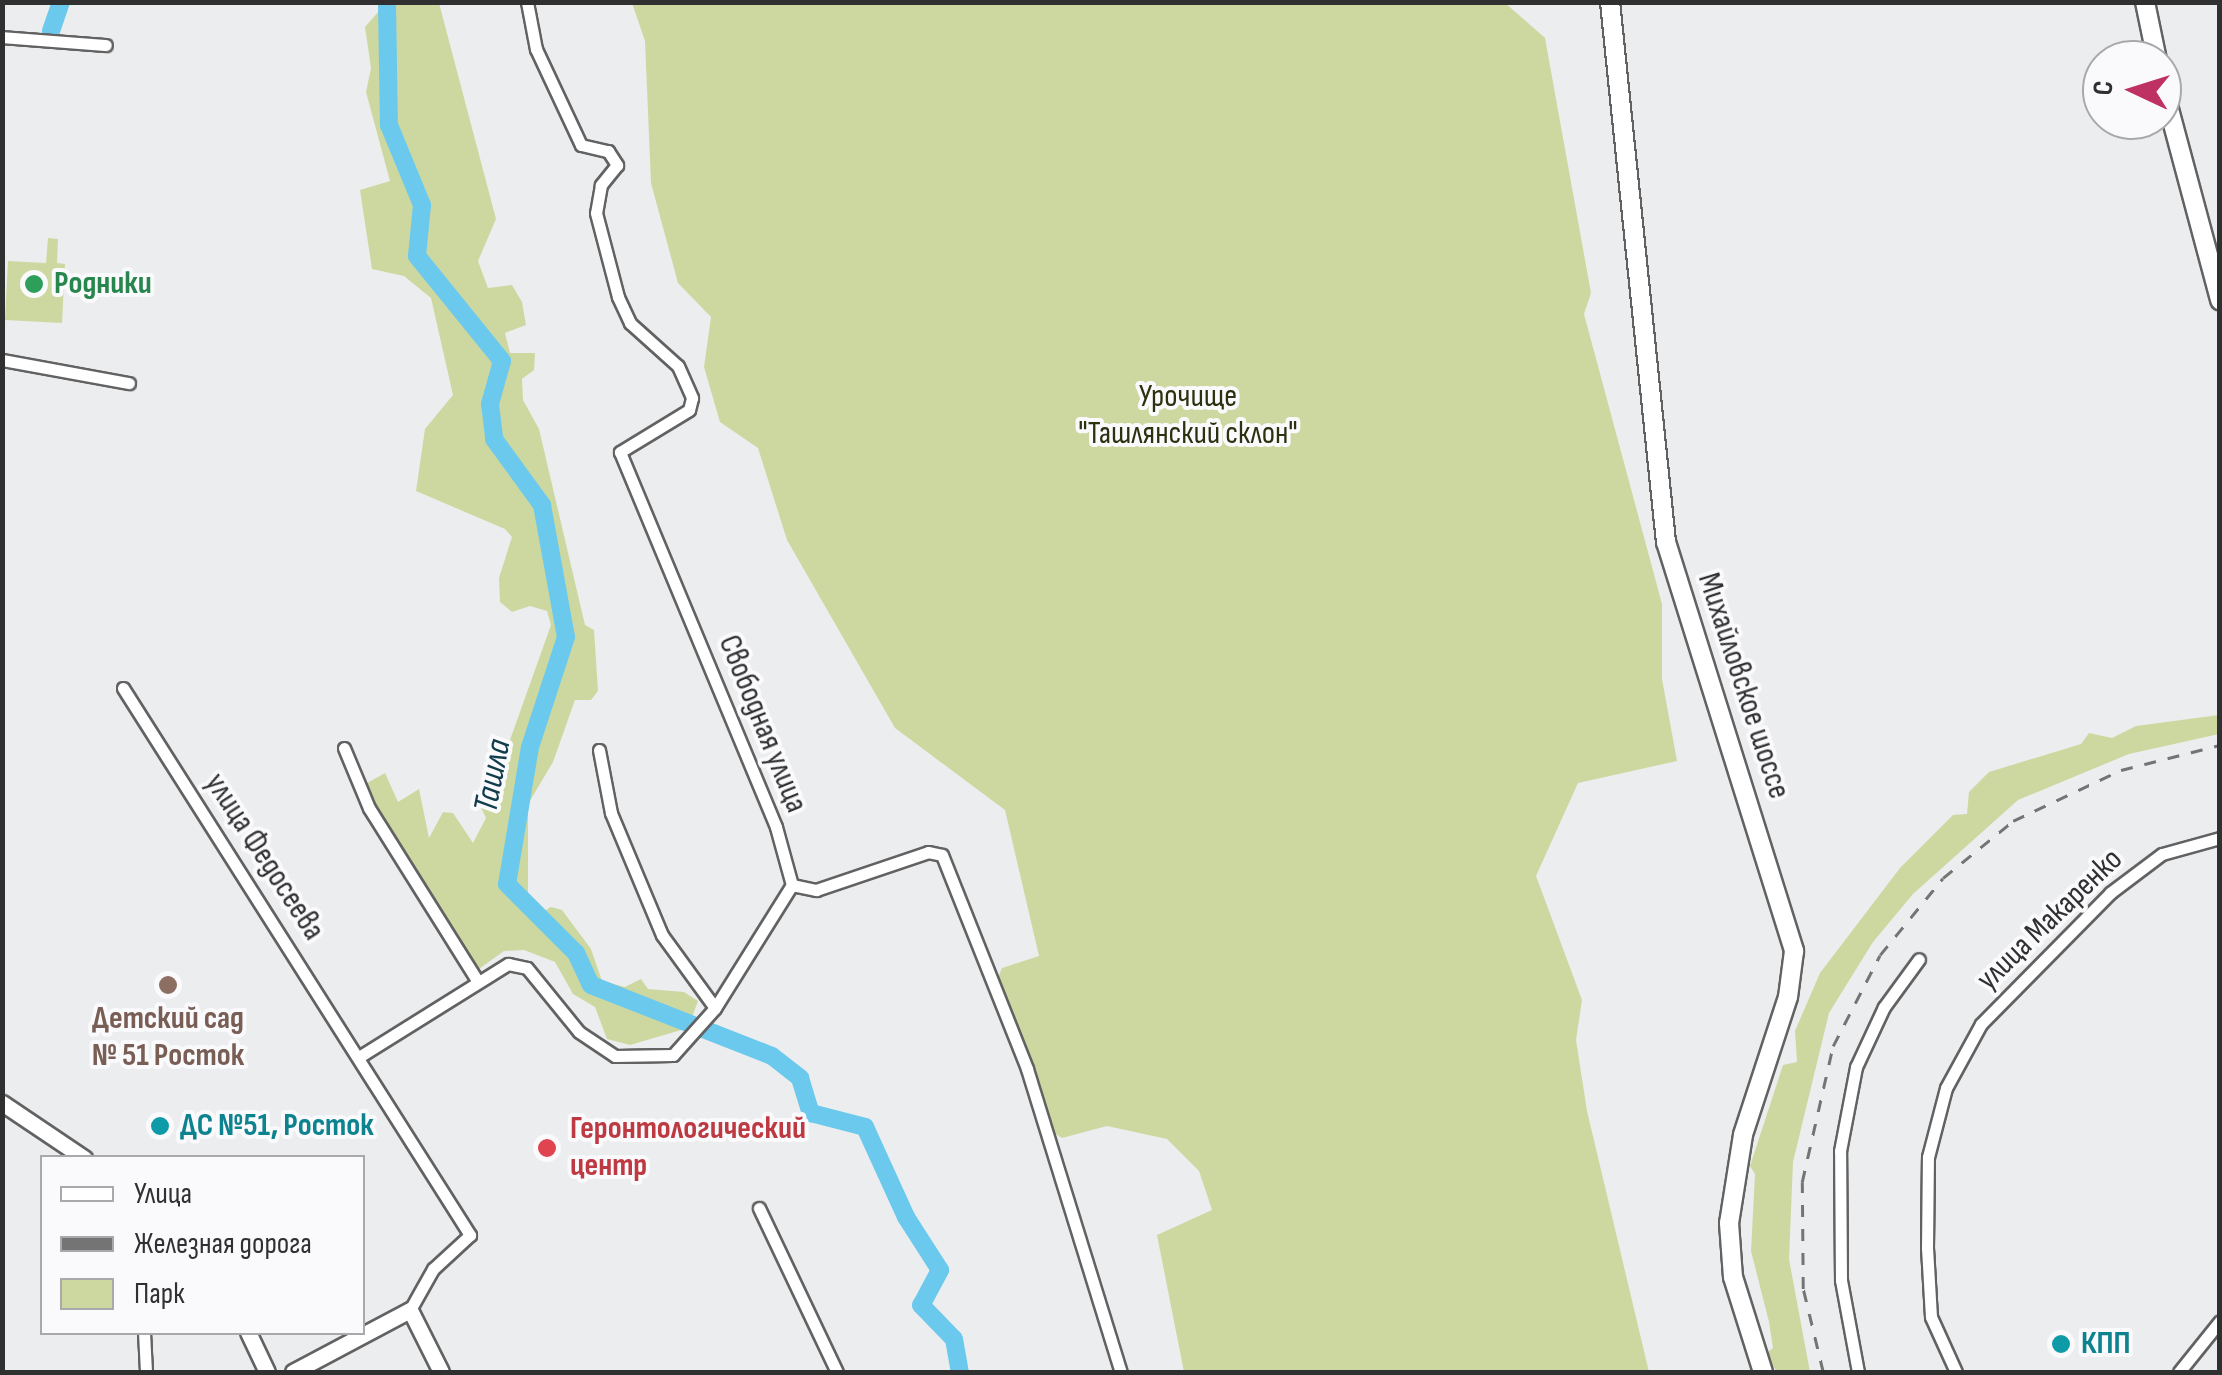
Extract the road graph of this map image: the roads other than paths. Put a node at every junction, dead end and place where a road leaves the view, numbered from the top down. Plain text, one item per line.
1 (527, 2) edge
2 (1610, 2) edge
3 (2145, 2) edge
4 (2, 37) edge
5 (2153, 40) edge
6 (106, 45) dead end
7 (2177, 140) edge
8 (2220, 300) edge
9 (2, 360) edge
10 (129, 384) dead end
11 (122, 688) dead end
12 (344, 748) dead end
13 (599, 750) dead end
14 (2220, 838) edge
15 (792, 886) junction
16 (1919, 959) dead end
17 (477, 980) junction
18 (715, 1008) junction
19 (359, 1057) junction
20 (2, 1104) edge
21 (79, 1155) edge
22 (759, 1208) dead end
23 (410, 1310) junction
24 (2220, 1321) edge
25 (365, 1334) edge
26 (144, 1335) edge
27 (250, 1335) edge
28 (363, 1335) edge
29 (146, 1372) edge
30 (268, 1372) edge
31 (293, 1372) edge
32 (442, 1372) edge
33 (836, 1372) edge
34 (1120, 1372) edge
35 (1763, 1372) edge
36 (1858, 1372) edge
37 (1956, 1372) edge
38 (2179, 1372) edge

1 - 15 street, Свободная улица
2 - 35 main road, Михайловское шоссе
3 - 5 main road
4 - 6 street
7 - 8 main road
9 - 10 street
11 - 19 street, улица Федосеева
12 - 17 street
13 - 18 street
14 - 37 street, улица Макаренко
15 - 18 street
15 - 34 street
16 - 36 street
17 - 18 street
17 - 19 street
19 - 23 street, улица Федосеева
20 - 21 street
22 - 33 street
23 - 25 street
23 - 32 street
24 - 38 street
26 - 29 street
27 - 30 street
28 - 31 street

